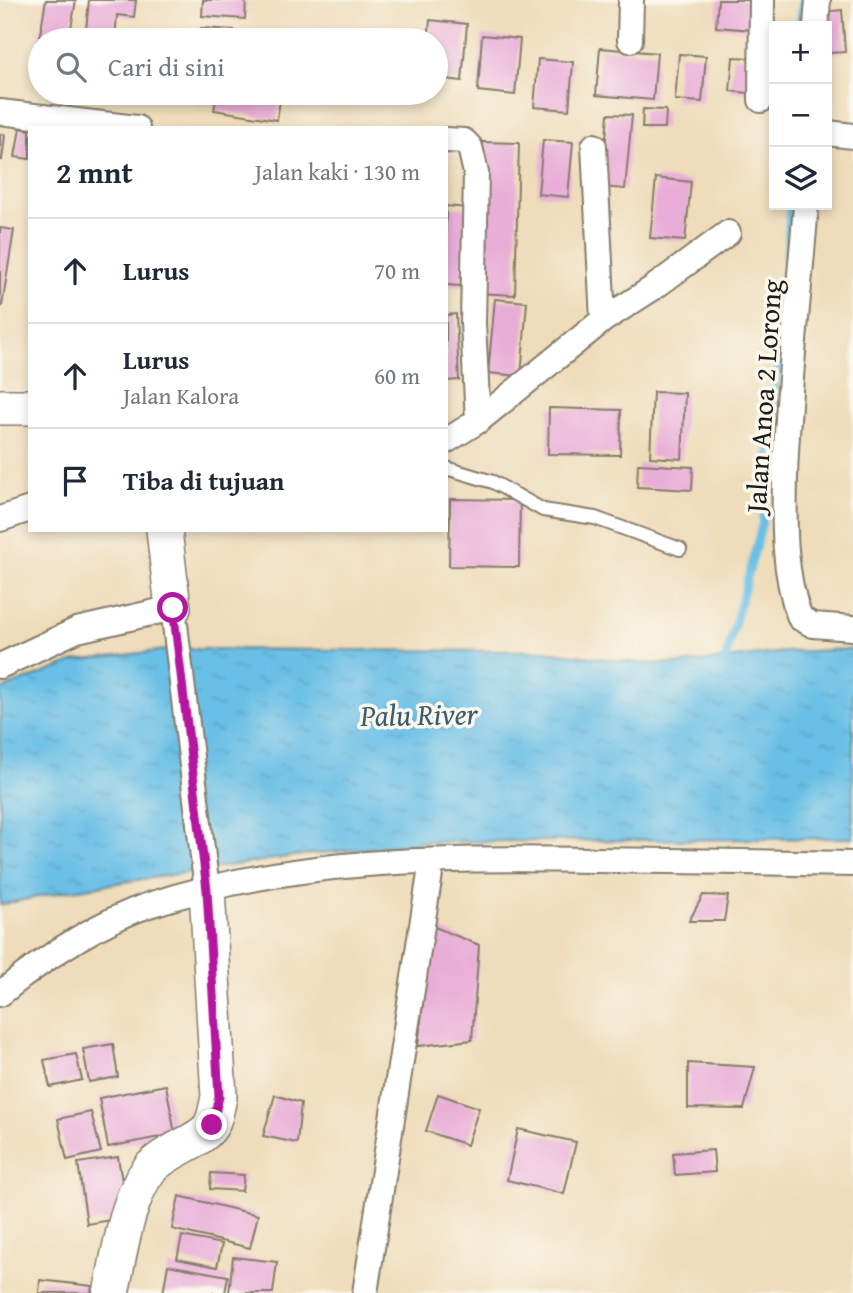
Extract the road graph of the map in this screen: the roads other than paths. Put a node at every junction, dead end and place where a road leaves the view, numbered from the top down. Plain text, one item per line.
1 (631, 0) edge
2 (762, 0) edge
3 (818, 0) edge
4 (816, 21) edge
5 (630, 40) dead end
6 (761, 100) dead end
7 (0, 112) edge
8 (120, 126) edge
9 (832, 134) edge
10 (853, 136) edge
11 (448, 140) edge
12 (594, 146) dead end
13 (806, 210) edge
14 (728, 233) dead end
15 (603, 320) junction
16 (0, 407) edge
17 (28, 407) edge
18 (478, 421) junction
19 (448, 440) edge
20 (448, 469) edge
21 (28, 510) edge
22 (0, 519) edge
23 (164, 532) edge
24 (680, 549) dead end
25 (174, 620) junction
26 (853, 628) edge
27 (0, 666) edge
28 (432, 861) junction
29 (853, 863) edge
30 (206, 883) junction
31 (0, 994) edge
32 (111, 1293) edge
33 (365, 1293) edge

1 - 5 street
2 - 6 street
3 - 4 street
7 - 8 street
9 - 10 street
11 - 18 street
12 - 15 street
13 - 26 street, Jalan Anoa 2 Lorong
14 - 15 street
15 - 18 street
16 - 17 street
18 - 19 street
20 - 24 lane
21 - 22 street
23 - 25 street
25 - 27 street
25 - 30 street
28 - 29 street
28 - 30 street
28 - 33 street
30 - 31 street
30 - 32 street

